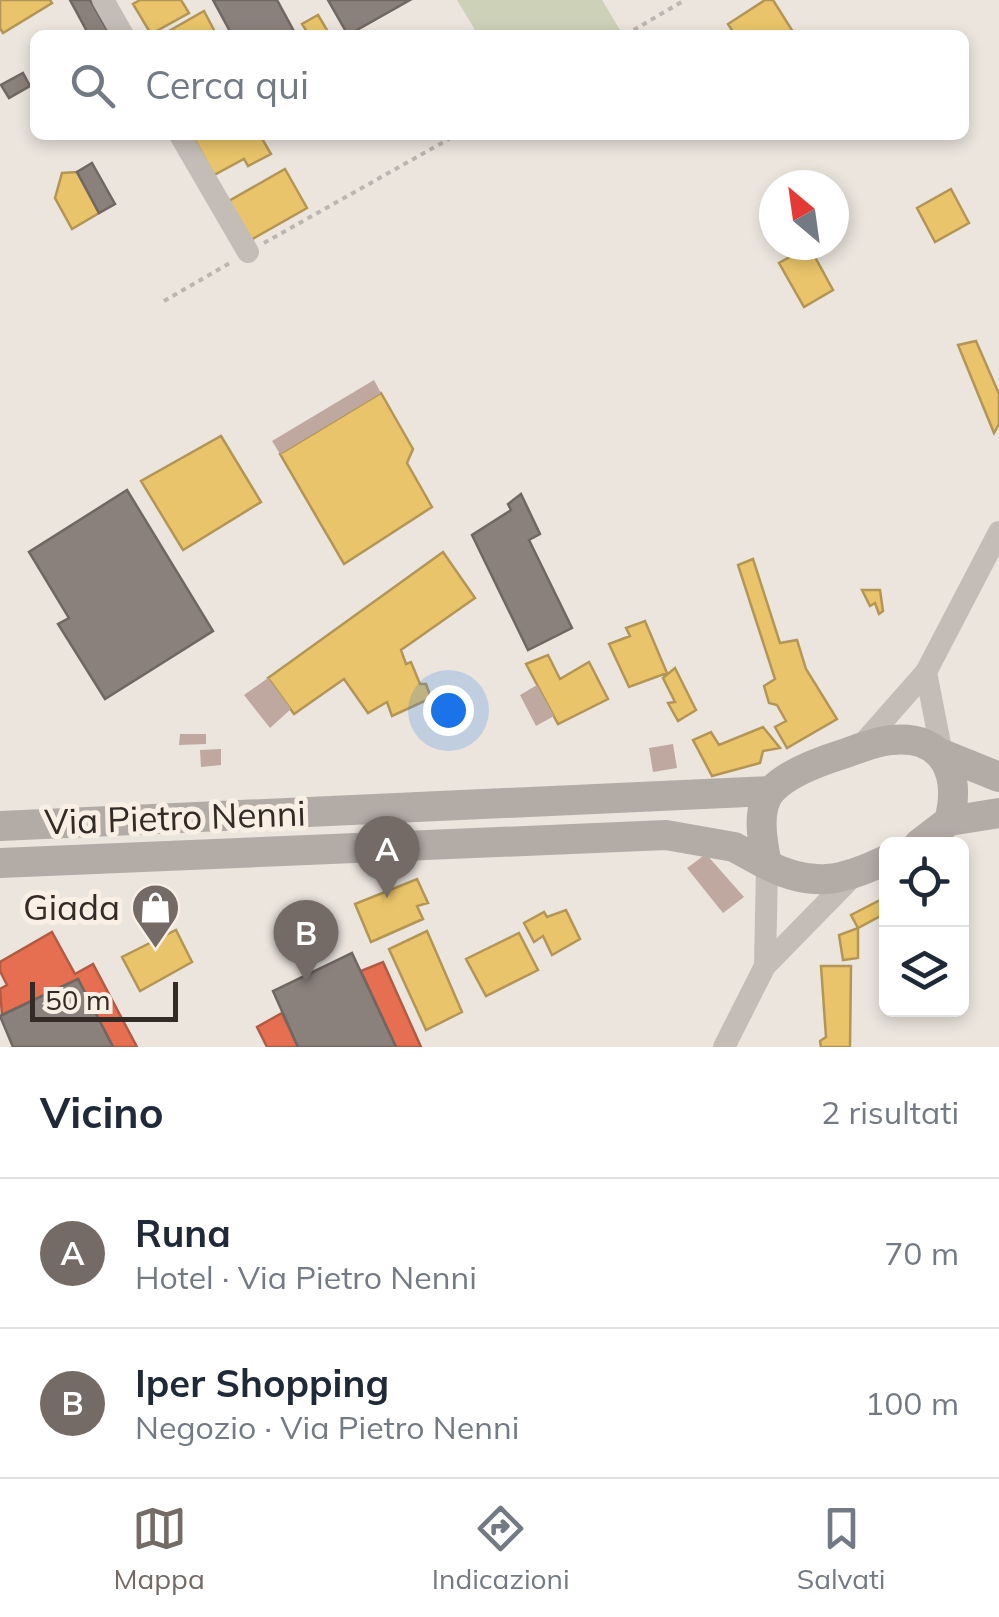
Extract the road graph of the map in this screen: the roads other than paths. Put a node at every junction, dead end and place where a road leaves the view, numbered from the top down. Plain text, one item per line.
1 (102, 0) edge
2 (120, 30) edge
3 (183, 140) edge
4 (248, 252) road end
5 (999, 532) edge
6 (926, 672) junction
7 (857, 750) junction
8 (942, 754) junction
9 (999, 777) edge
10 (770, 791) junction
11 (999, 812) edge
12 (948, 821) junction
13 (0, 826) edge
14 (928, 837) edge
15 (0, 863) edge
16 (879, 863) edge
17 (768, 865) junction
18 (852, 876) junction
19 (765, 966) junction
20 (724, 1047) edge

1 - 2 street
3 - 4 street
5 - 6 street
6 - 7 street
6 - 8 street
7 - 8 main road
7 - 10 main road
8 - 9 main road
8 - 12 main road
10 - 13 main road, Via Pietro Nenni
10 - 17 main road
11 - 12 main road
12 - 14 main road
15 - 17 main road, Via Pietro Nenni
16 - 18 main road
17 - 18 main road, Via Pietro Nenni
17 - 19 street
18 - 19 street
19 - 20 street

